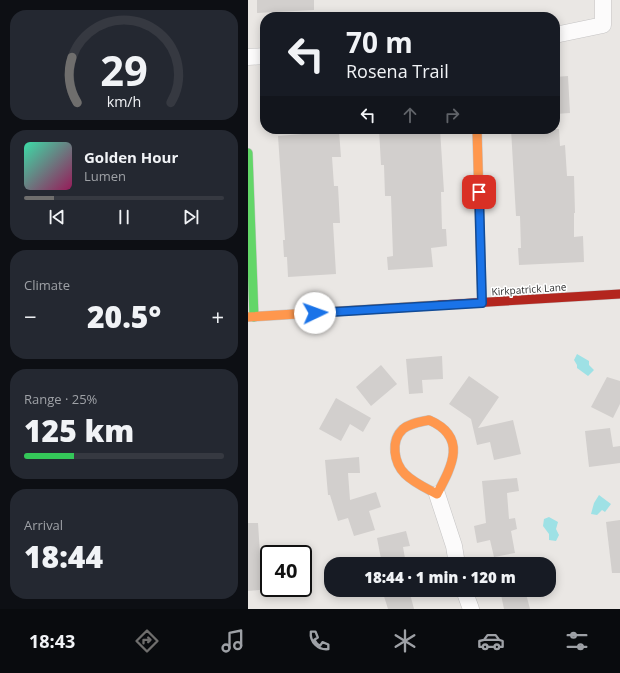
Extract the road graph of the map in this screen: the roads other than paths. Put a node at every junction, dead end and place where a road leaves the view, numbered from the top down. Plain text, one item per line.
1 (603, 0) edge
2 (560, 35) edge
3 (260, 56) edge
4 (248, 57) edge
5 (477, 134) edge
6 (248, 153) edge
7 (620, 294) edge
8 (482, 303) junction
9 (251, 317) edge
10 (437, 494) junction
11 (456, 557) edge
12 (467, 597) edge
13 (471, 609) edge

1 - 2 street
3 - 4 street
5 - 8 street
6 - 9 street
7 - 8 street, Kirkpatrick Lane
8 - 9 street, Kirkpatrick Lane
10 - 10 street
10 - 11 street
12 - 13 street

